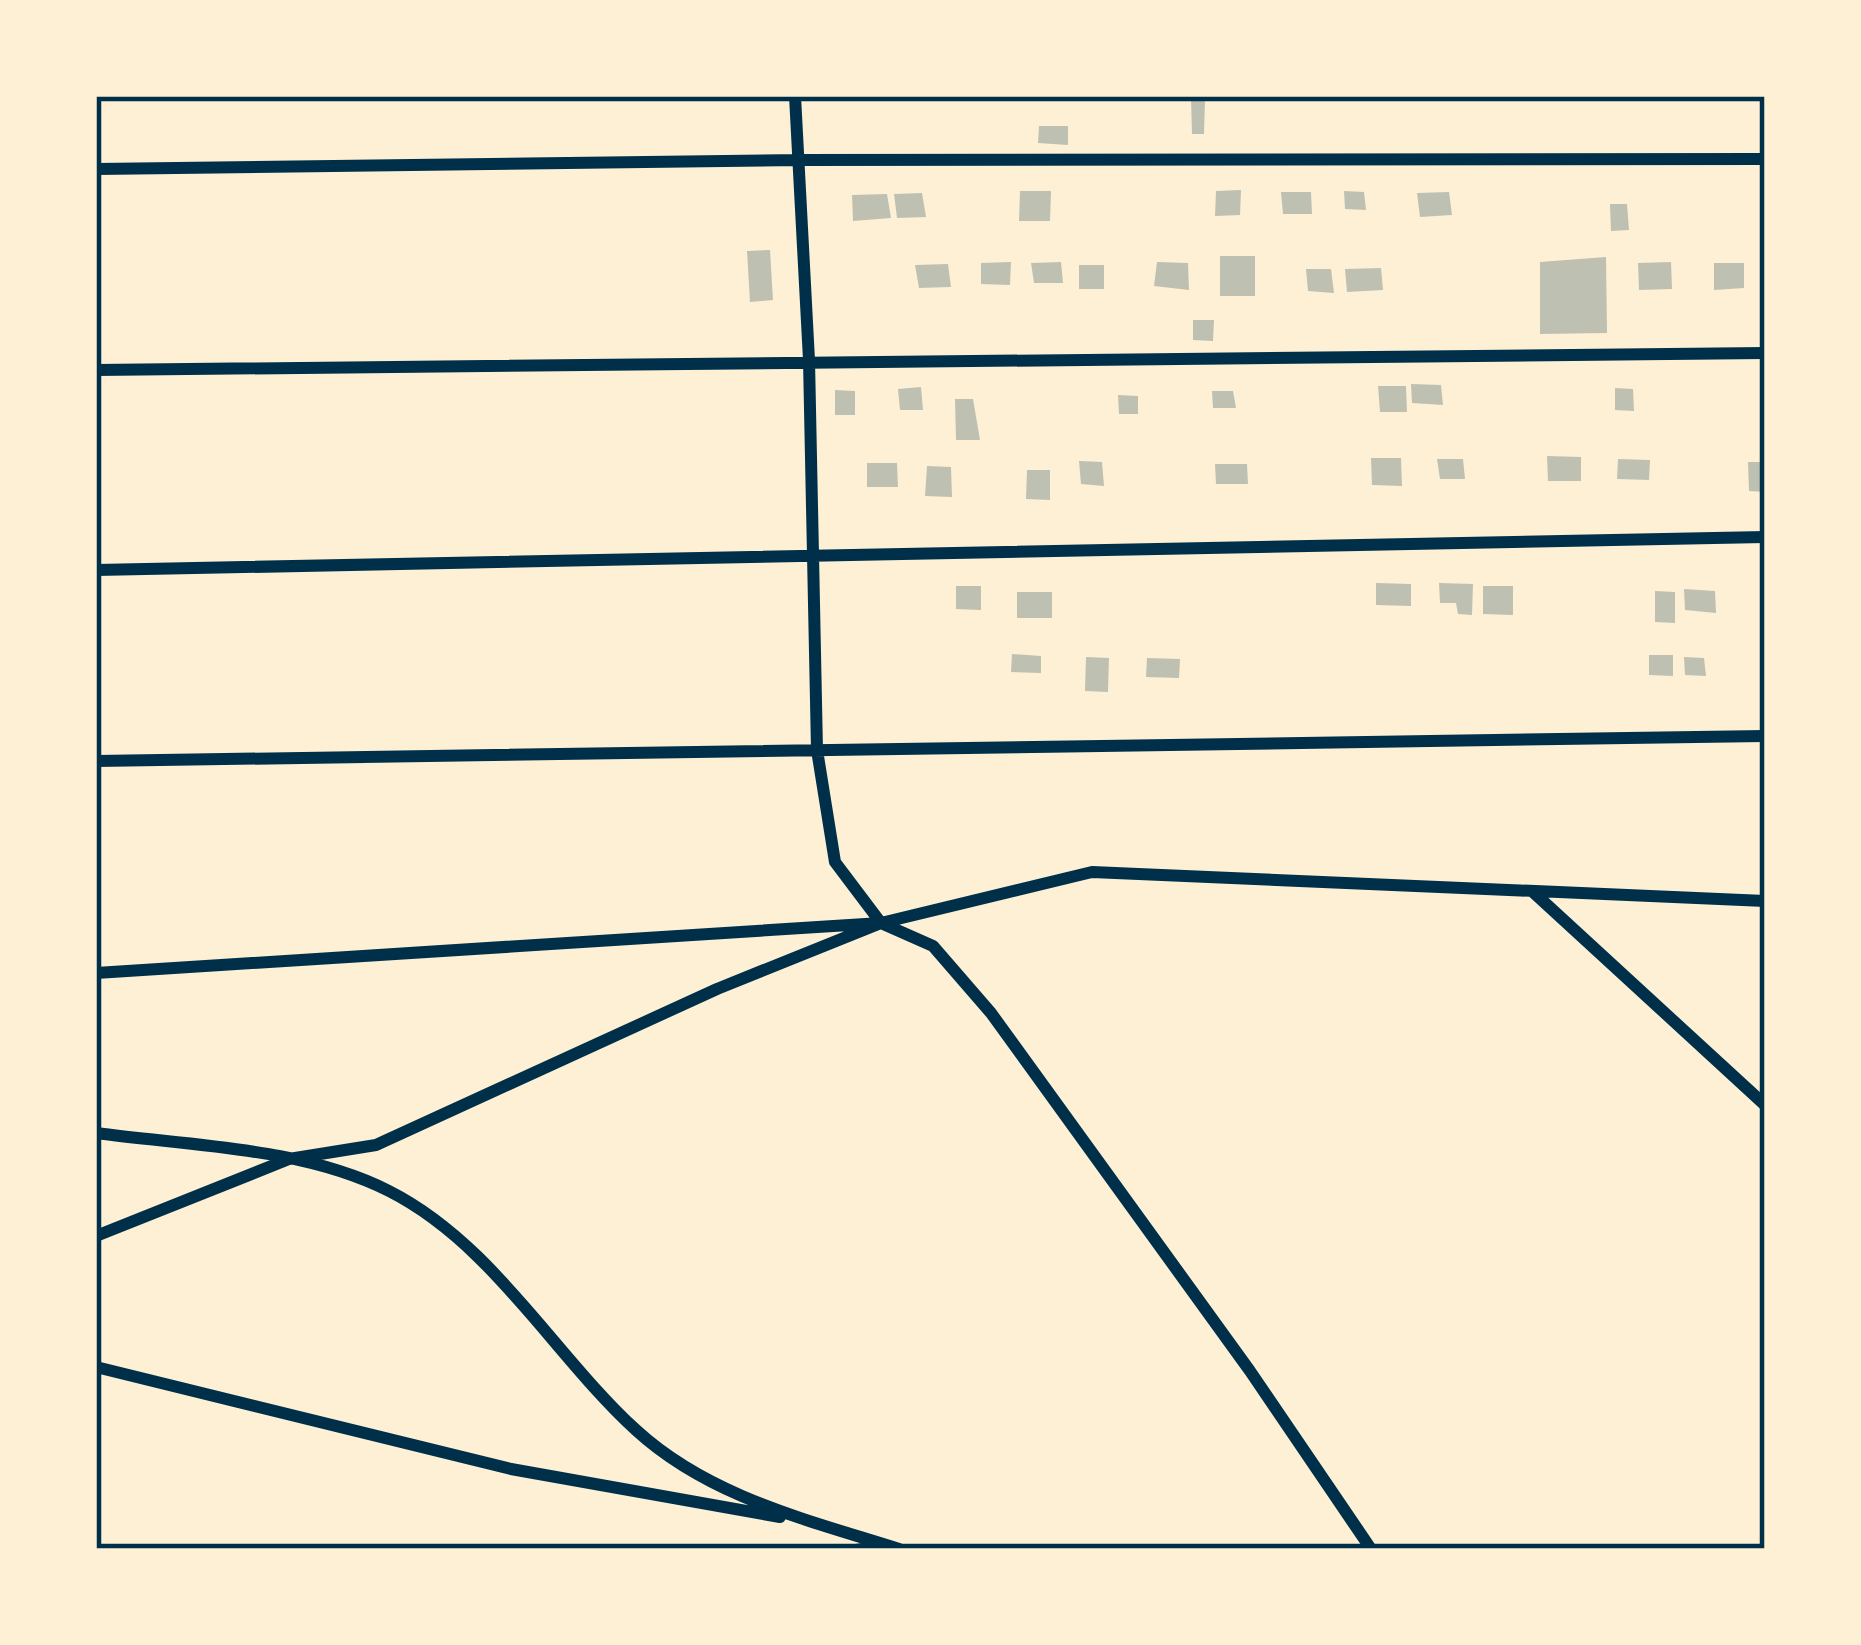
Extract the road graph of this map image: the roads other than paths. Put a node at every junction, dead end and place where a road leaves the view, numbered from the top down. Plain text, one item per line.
1 (795, 96) edge
2 (1765, 159) edge
3 (799, 160) junction
4 (96, 169) edge
5 (1765, 353) edge
6 (809, 360) junction
7 (96, 370) edge
8 (1765, 537) edge
9 (815, 556) junction
10 (96, 570) edge
11 (1765, 736) edge
12 (817, 750) junction
13 (96, 761) edge
14 (1532, 890) junction
15 (1765, 901) edge
16 (881, 922) junction
17 (96, 973) edge
18 (1765, 1105) edge
19 (96, 1133) edge
20 (289, 1159) junction
21 (96, 1236) edge
22 (96, 1366) edge
23 (817, 1524) junction
24 (881, 1543) junction
25 (843, 1549) edge
26 (899, 1549) edge
27 (1371, 1549) edge

1 - 3 street
2 - 3 street
3 - 4 street
3 - 6 street
5 - 6 street
6 - 7 street
6 - 9 street
8 - 9 street
9 - 10 street
9 - 12 street
11 - 12 street
12 - 13 street
12 - 16 street
14 - 15 street
14 - 16 street
14 - 18 street
16 - 17 street
16 - 20 street
16 - 27 street
19 - 20 street
20 - 21 street
20 - 23 street
22 - 23 street
23 - 24 street
24 - 25 lane
24 - 26 street

